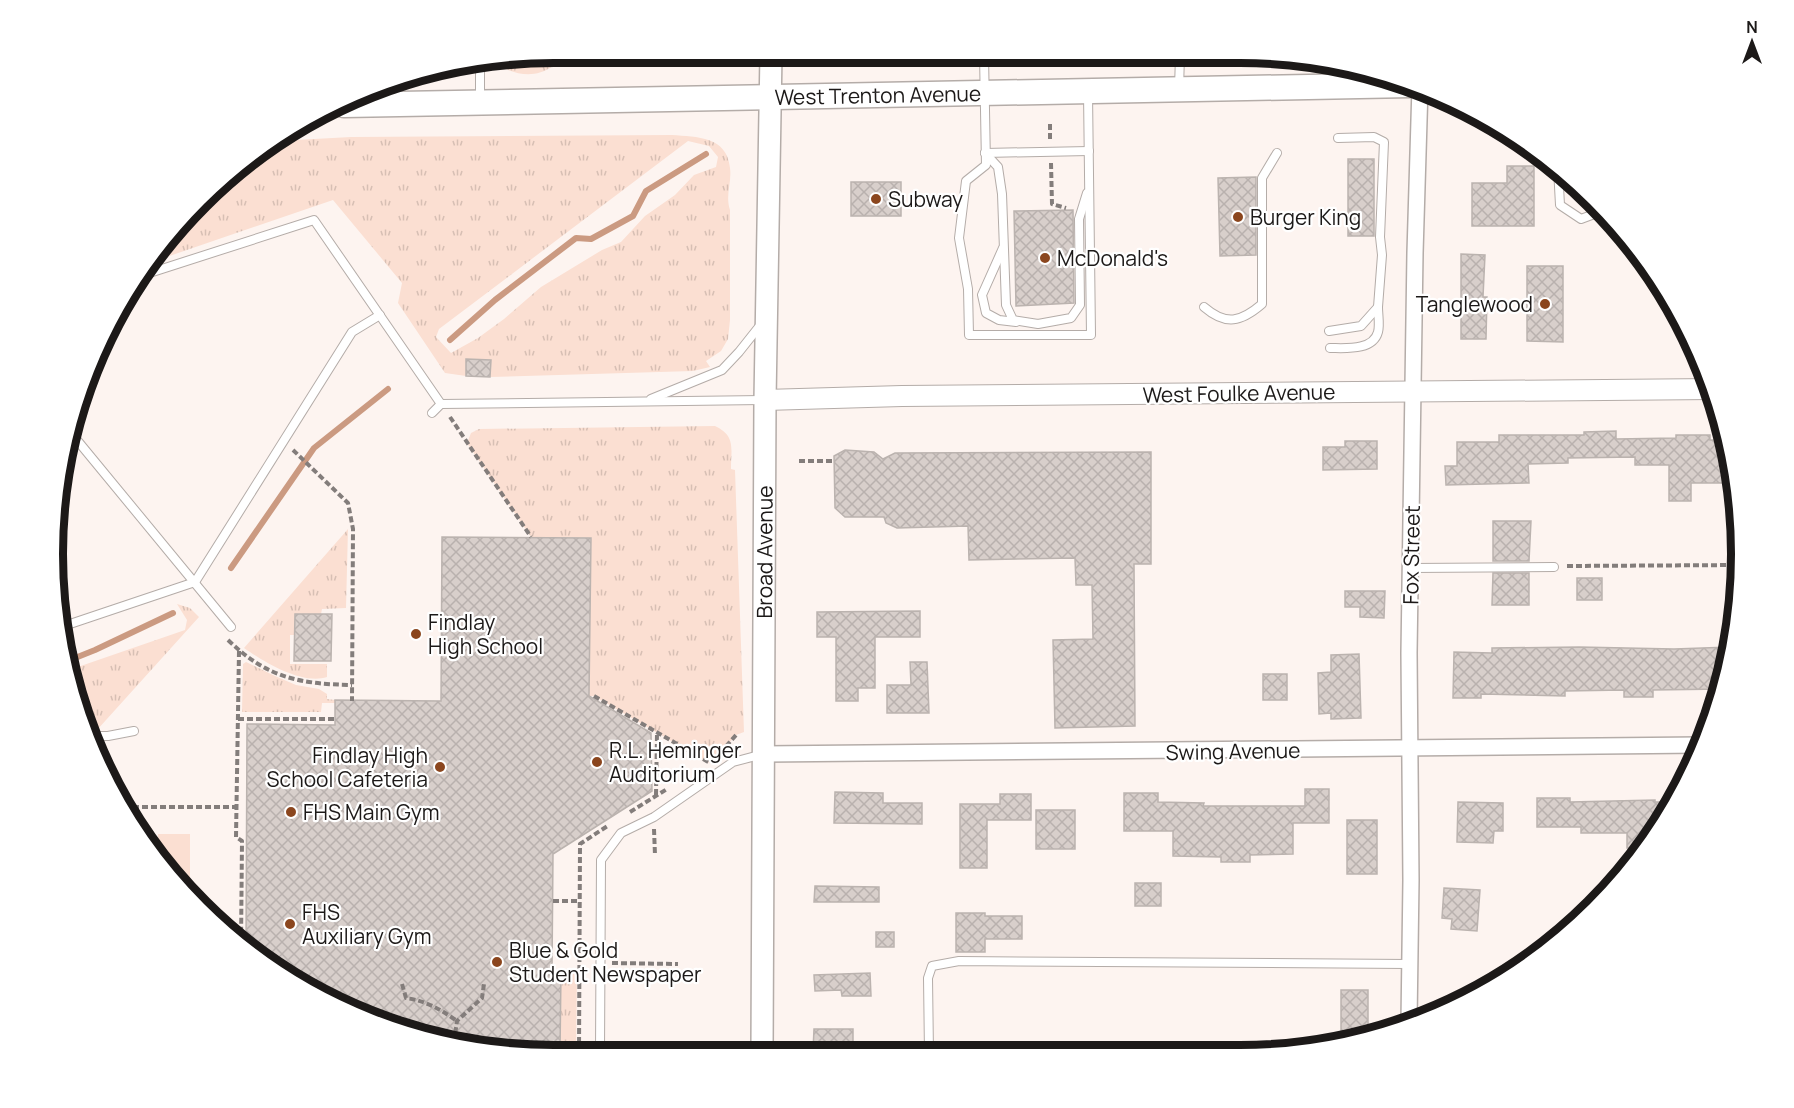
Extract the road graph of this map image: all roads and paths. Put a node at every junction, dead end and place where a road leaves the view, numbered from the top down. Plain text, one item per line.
1 (771, 63) edge
2 (984, 63) edge
3 (1180, 63) edge
4 (480, 69) edge
5 (1386, 86) edge
6 (1179, 90) junction
7 (1088, 92) junction
8 (985, 94) junction
9 (771, 97) junction
10 (1420, 97) edge
11 (480, 102) junction
12 (356, 105) edge
13 (1050, 124) dead end
14 (1338, 138) dead end
15 (1089, 151) junction
16 (1051, 152) junction
17 (985, 153) junction
18 (1277, 153) dead end
19 (1559, 181) edge
20 (1089, 186) junction
21 (1066, 208) dead end
22 (1594, 214) edge
23 (1004, 247) junction
24 (152, 272) edge
25 (1204, 307) dead end
26 (1378, 307) junction
27 (380, 315) junction
28 (767, 317) junction
29 (1038, 324) junction
30 (1329, 331) dead end
31 (1330, 348) dead end
32 (1702, 389) edge
33 (1414, 391) junction
34 (765, 400) junction
35 (646, 401) junction
36 (441, 404) junction
37 (432, 413) dead end
38 (77, 440) edge
39 (301, 458) dead end
40 (800, 461) dead end
41 (834, 461) dead end
42 (531, 537) dead end
43 (1731, 565) edge
44 (1554, 567) joint
45 (1411, 568) junction
46 (195, 582) junction
47 (68, 625) edge
48 (231, 627) dead end
49 (223, 636) dead end
50 (240, 651) junction
51 (352, 685) junction
52 (594, 696) dead end
53 (352, 700) dead end
54 (238, 719) junction
55 (335, 719) dead end
56 (134, 731) dead end
57 (657, 733) junction
58 (736, 735) dead end
59 (98, 736) edge
60 (1692, 745) edge
61 (1410, 749) junction
62 (765, 754) junction
63 (711, 764) junction
64 (702, 769) dead end
65 (675, 785) dead end
66 (656, 796) junction
67 (133, 807) edge
68 (236, 807) junction
69 (628, 814) dead end
70 (654, 817) junction
71 (618, 820) dead end
72 (655, 855) dead end
73 (553, 901) dead end
74 (580, 901) junction
75 (241, 932) edge
76 (601, 963) junction
77 (678, 964) dead end
78 (1410, 964) junction
79 (402, 984) dead end
80 (484, 984) dead end
81 (1408, 1015) edge
82 (457, 1021) junction
83 (455, 1035) edge
84 (579, 1045) edge
85 (600, 1045) edge
86 (762, 1045) edge
87 (929, 1045) edge

1 - 9 main road, Broad Avenue
2 - 8 lane
3 - 6 lane
4 - 11 lane
5 - 6 main road, West Trenton Avenue
6 - 7 main road, West Trenton Avenue
7 - 8 main road, West Trenton Avenue
7 - 15 lane
8 - 9 main road, West Trenton Avenue
8 - 17 lane
9 - 11 main road, West Trenton Avenue
9 - 28 main road, Broad Avenue
10 - 33 street, Fox Street
11 - 12 main road, West Trenton Avenue
13 - 16 path
14 - 26 lane
15 - 16 lane
15 - 20 lane
16 - 17 lane
16 - 21 path
17 - 20 lane
17 - 23 lane
18 - 25 lane
19 - 22 lane
20 - 29 lane
23 - 29 lane
23 - 29 lane
24 - 27 lane
26 - 30 lane
26 - 31 lane
27 - 36 lane
27 - 46 lane
28 - 34 main road, Broad Avenue
28 - 35 lane
32 - 33 street, West Foulke Avenue
33 - 34 street, West Foulke Avenue
33 - 45 street, Fox Street
34 - 35 lane
34 - 62 main road, Broad Avenue
35 - 36 lane
36 - 37 lane
36 - 42 path
38 - 46 lane
39 - 51 path
40 - 41 path
43 - 44 path
44 - 45 lane
45 - 61 street, Fox Street
46 - 47 lane
46 - 48 lane
49 - 50 path
50 - 51 path
50 - 54 path
51 - 53 path
52 - 57 path
54 - 55 path
54 - 68 path
56 - 59 lane
57 - 63 path
57 - 66 path
58 - 63 path
60 - 61 street, Swing Avenue
61 - 62 street, Swing Avenue
61 - 78 street, Fox Street
62 - 70 lane
62 - 86 main road, Broad Avenue
63 - 64 path
65 - 66 path
66 - 69 path
67 - 68 path
68 - 75 path
70 - 72 path
70 - 76 lane
71 - 74 path
73 - 74 path
74 - 84 path
76 - 77 path
76 - 85 lane
78 - 81 street, Fox Street
78 - 87 lane
79 - 82 path
80 - 82 path
82 - 83 path

